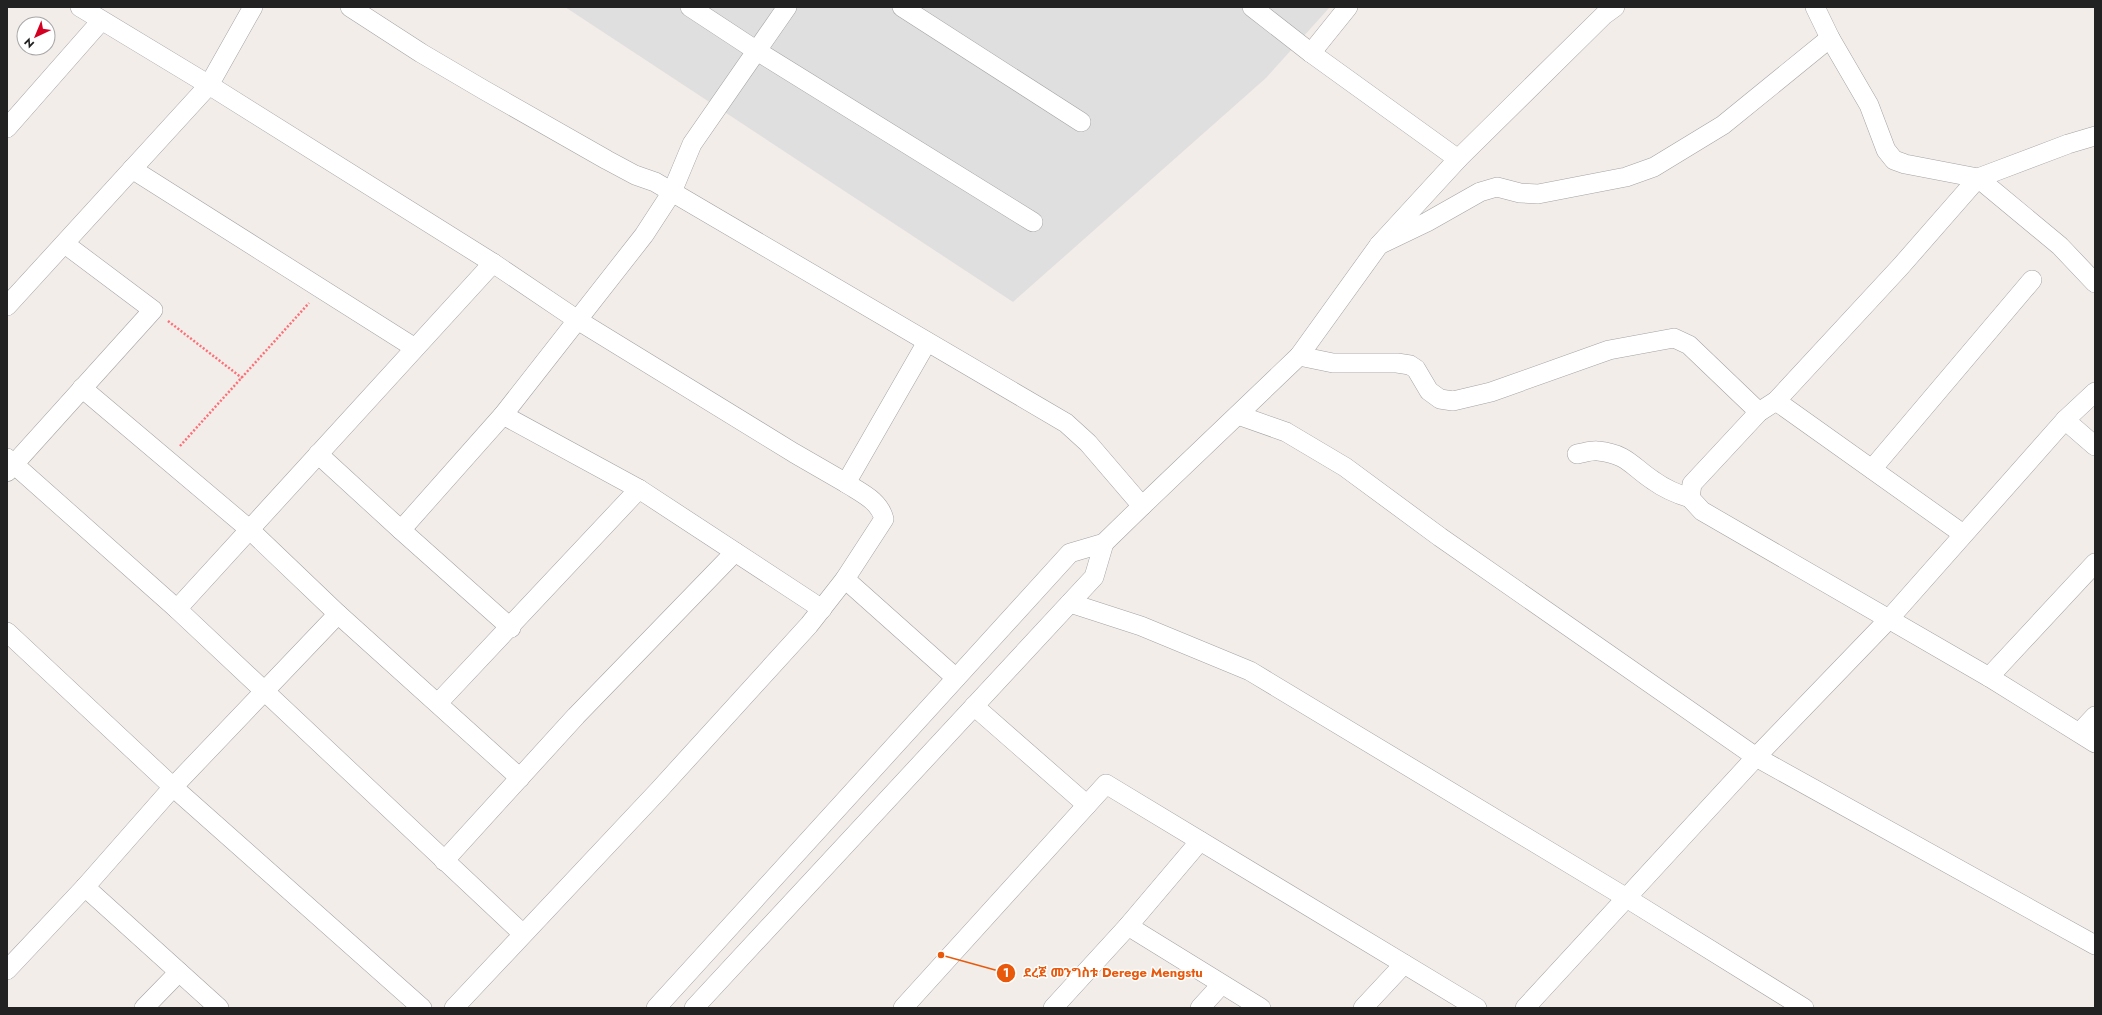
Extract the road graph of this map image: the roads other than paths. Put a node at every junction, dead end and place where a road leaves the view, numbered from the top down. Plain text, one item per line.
1 (80, 7) edge
2 (253, 7) edge
3 (350, 7) edge
4 (690, 7) edge
5 (787, 7) edge
6 (902, 7) edge
7 (1252, 7) edge
8 (1348, 7) edge
9 (1615, 7) edge
10 (1815, 7) edge
11 (101, 21) junction
12 (1830, 38) junction
13 (757, 51) junction
14 (1311, 53) junction
15 (209, 85) junction
16 (1081, 122) dead end
17 (7, 128) edge
18 (2095, 136) edge
19 (1458, 159) junction
20 (132, 169) junction
21 (1978, 178) junction
22 (672, 192) junction
23 (1033, 222) dead end
24 (65, 244) junction
25 (1379, 245) junction
26 (493, 263) junction
27 (2032, 280) dead end
28 (2095, 283) edge
29 (7, 306) edge
30 (579, 320) junction
31 (927, 342) junction
32 (415, 348) junction
33 (1299, 356) junction
34 (82, 388) junction
35 (2095, 392) edge
36 (1776, 401) junction
37 (1759, 412) junction
38 (503, 415) junction
39 (1238, 415) junction
40 (2065, 420) junction
41 (2095, 446) edge
42 (318, 454) junction
43 (1577, 454) dead end
44 (9, 465) edge
45 (1872, 470) junction
46 (846, 483) junction
47 (639, 489) junction
48 (1690, 498) junction
49 (1142, 506) junction
50 (249, 529) junction
51 (400, 530) junction
52 (1963, 534) junction
53 (1104, 543) junction
54 (735, 552) junction
55 (2095, 563) edge
56 (845, 579) junction
57 (1070, 603) junction
58 (822, 609) junction
59 (178, 610) junction
60 (338, 614) junction
61 (1889, 619) junction
62 (511, 628) junction
63 (7, 632) edge
64 (1989, 677) junction
65 (956, 678) junction
66 (264, 691) junction
67 (438, 704) junction
68 (974, 706) junction
69 (2095, 716) edge
70 (2087, 738) edge
71 (1756, 757) junction
72 (520, 778) junction
73 (173, 787) junction
74 (1087, 805) junction
75 (1200, 841) junction
76 (444, 861) junction
77 (85, 887) junction
78 (1625, 897) junction
79 (1128, 926) junction
80 (523, 934) junction
81 (2095, 945) edge
82 (1404, 964) junction
83 (7, 970) edge
84 (179, 972) junction
85 (1221, 985) junction
86 (144, 1008) edge
87 (219, 1008) edge
88 (422, 1008) edge
89 (454, 1008) edge
90 (656, 1008) edge
91 (694, 1008) edge
92 (903, 1008) edge
93 (1053, 1008) edge
94 (1200, 1008) edge
95 (1261, 1008) edge
96 (1363, 1008) edge
97 (1477, 1008) edge
98 (1525, 1008) edge
99 (1804, 1008) edge

1 - 11 street
2 - 15 street
3 - 22 street
4 - 13 street
5 - 13 street
6 - 16 street
7 - 14 street
8 - 14 street
9 - 19 street
10 - 12 street
11 - 15 street
11 - 17 street
12 - 21 street
12 - 25 street
13 - 22 street
13 - 23 street
14 - 19 street
15 - 20 street
15 - 26 street
18 - 21 street
19 - 25 street
20 - 24 street
20 - 32 street
21 - 28 street
21 - 36 street
22 - 30 street
22 - 31 street
24 - 29 street
24 - 34 street
25 - 33 street
26 - 30 street
26 - 32 street
27 - 45 street
30 - 38 street
30 - 46 street
31 - 46 street
31 - 49 street
32 - 42 street
33 - 37 street
33 - 39 street
34 - 44 street
34 - 50 street
35 - 40 street
36 - 37 street
36 - 45 street
37 - 48 street
38 - 47 street
38 - 51 street
39 - 49 street
39 - 71 street
40 - 41 street
40 - 52 street
42 - 50 street
42 - 51 street
43 - 48 street
44 - 59 street
45 - 52 street
46 - 56 street
47 - 54 street
47 - 62 street
48 - 61 street
49 - 53 street
50 - 59 street
50 - 60 street
51 - 62 street
52 - 61 street
53 - 57 street
53 - 65 street
54 - 58 street
54 - 72 street
55 - 64 street
56 - 58 street
56 - 65 street
57 - 68 street
57 - 78 street
58 - 80 street
59 - 66 street
60 - 66 street
60 - 67 street
61 - 64 street
61 - 71 street
62 - 67 street
63 - 73 street
64 - 70 street
65 - 90 street
66 - 73 street
66 - 76 street
67 - 72 street
68 - 74 street
68 - 91 street
69 - 70 street
71 - 78 street
71 - 81 street
72 - 76 street
73 - 77 street
73 - 88 street
74 - 75 street
74 - 92 street
75 - 79 street
75 - 82 street
76 - 80 street
77 - 83 street
77 - 84 street
78 - 98 street
78 - 99 street
79 - 85 street
79 - 93 street
80 - 89 street
82 - 96 street
82 - 97 street
84 - 86 street
84 - 87 street
85 - 94 street
85 - 95 street

